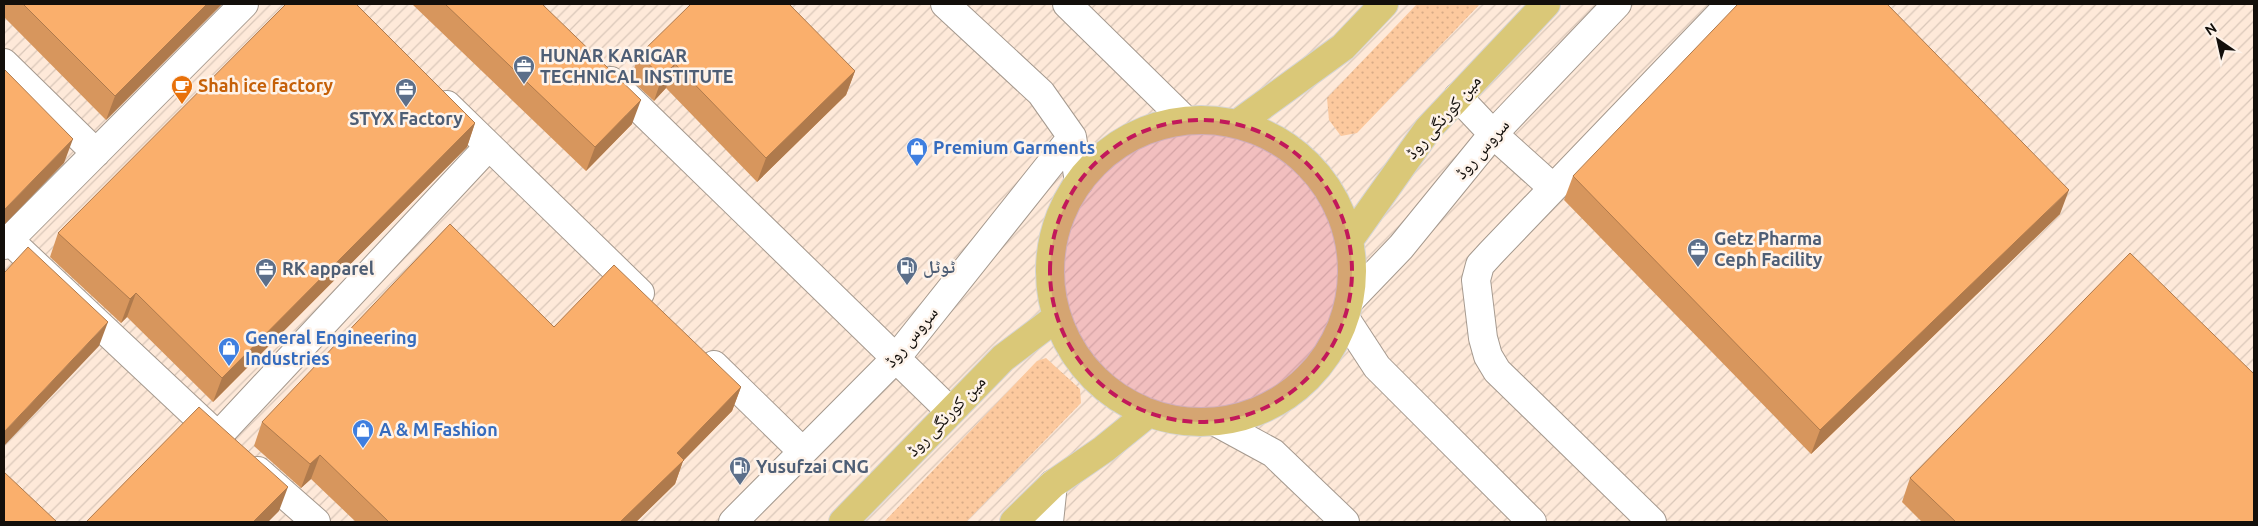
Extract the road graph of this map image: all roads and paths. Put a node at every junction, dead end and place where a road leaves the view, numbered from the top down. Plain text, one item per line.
1 (244, 4) edge
2 (945, 4) edge
3 (1067, 4) edge
4 (1384, 4) edge
5 (1546, 4) edge
6 (1617, 4) edge
7 (1730, 4) edge
8 (4, 63) edge
9 (596, 66) edge
10 (427, 86) edge
11 (1458, 97) junction
12 (1183, 118) junction
13 (1237, 124) junction
14 (1494, 134) junction
15 (1072, 137) junction
16 (489, 146) junction
17 (96, 153) junction
18 (1079, 182) junction
19 (1553, 188) junction
20 (1350, 239) junction
21 (6, 243) edge
22 (1348, 308) junction
23 (660, 312) edge
24 (1056, 318) junction
25 (696, 347) edge
26 (896, 358) junction
27 (950, 412) junction
28 (1146, 416) junction
29 (1216, 422) junction
30 (218, 436) junction
31 (802, 451) junction
32 (1053, 484) junction
33 (316, 522) edge
34 (733, 522) edge
35 (843, 522) edge
36 (1014, 522) edge
37 (1049, 522) edge
38 (1345, 522) edge
39 (1532, 522) edge
40 (1652, 522) edge

1 - 17 street
2 - 15 street
3 - 12 street
4 - 13 main road
5 - 11 main road, مین کورنگی روڈ
6 - 14 street, سروس روڈ
7 - 19 street
8 - 17 street
9 - 26 street
10 - 16 street
11 - 14 street
11 - 20 main road, مین کورنگی روڈ
12 - 13 main road
12 - 18 main road
13 - 20 main road
14 - 19 street
14 - 22 street, سروس روڈ
15 - 18 street
15 - 26 street, سروس روڈ
16 - 23 street
16 - 30 street
17 - 21 street
18 - 24 main road
19 - 40 street
20 - 22 main road
21 - 30 street
22 - 29 main road
22 - 39 street
24 - 27 main road, مین کورنگی روڈ
24 - 28 main road
25 - 31 street
26 - 27 street
26 - 31 street, سروس روڈ
27 - 35 main road, مین کورنگی روڈ
28 - 29 main road
28 - 32 main road
29 - 38 street
30 - 33 street
31 - 34 street, سروس روڈ
32 - 36 main road
32 - 37 street

